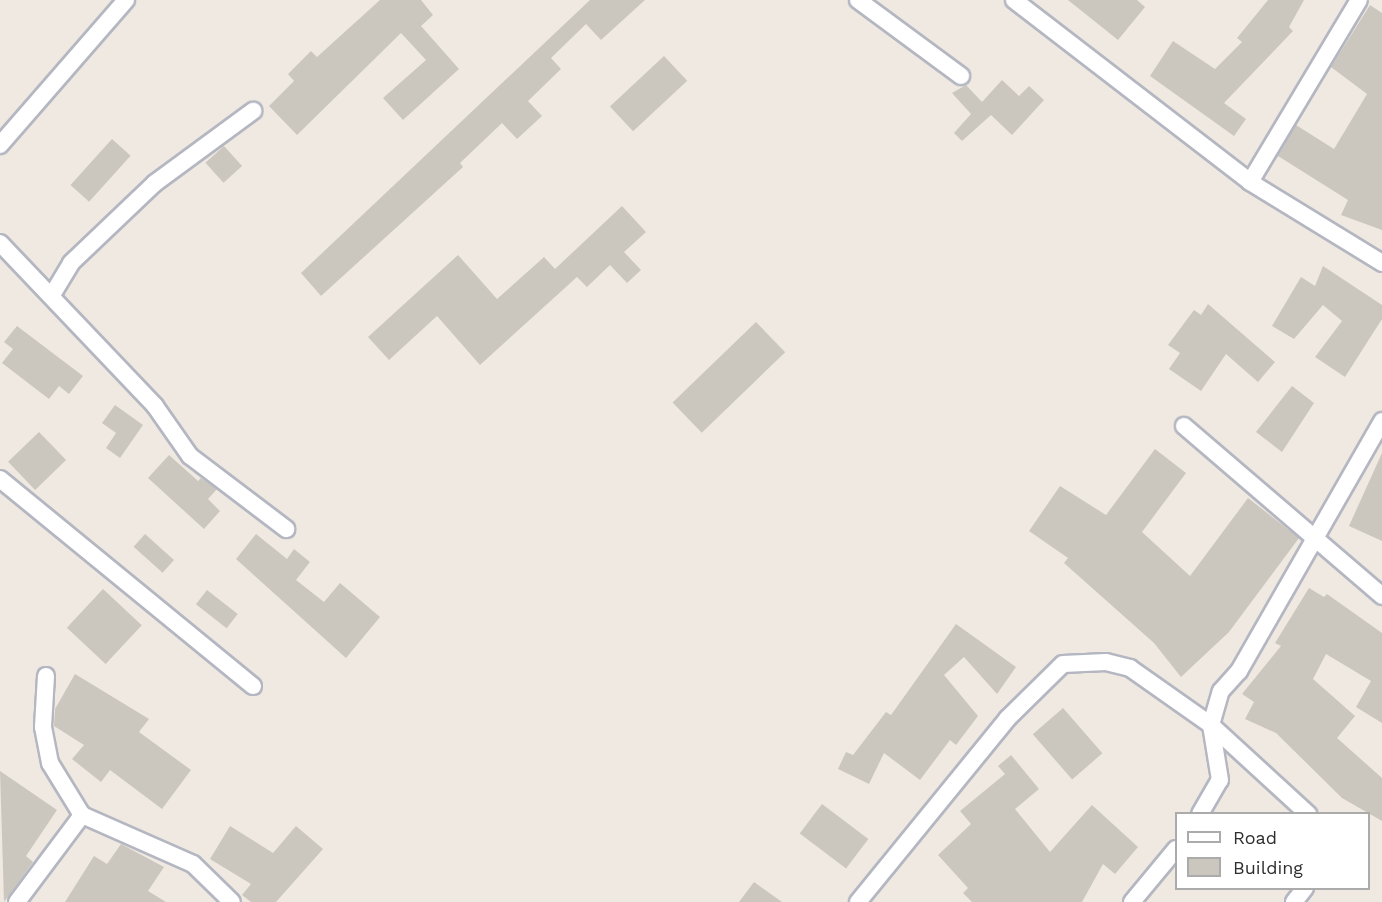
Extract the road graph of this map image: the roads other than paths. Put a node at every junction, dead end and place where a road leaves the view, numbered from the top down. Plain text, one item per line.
1 (126, 0) edge
2 (858, 0) edge
3 (1014, 0) edge
4 (1359, 0) edge
5 (961, 76) dead end
6 (253, 111) dead end
7 (0, 145) edge
8 (1250, 182) junction
9 (0, 243) edge
10 (1382, 263) edge
11 (52, 295) junction
12 (1382, 420) edge
13 (1184, 426) dead end
14 (0, 479) edge
15 (286, 529) dead end
16 (1314, 543) junction
17 (1382, 596) edge
18 (46, 676) dead end
19 (253, 686) dead end
20 (1211, 725) junction
21 (1201, 812) edge
22 (1307, 812) edge
23 (82, 815) junction
24 (1175, 850) edge
25 (1303, 890) edge
26 (17, 902) edge
27 (232, 902) edge
28 (858, 902) edge
29 (1132, 902) edge
30 (1294, 902) edge

1 - 7 street
2 - 5 street
3 - 8 street
4 - 8 street
6 - 11 street
8 - 10 street
9 - 11 street
11 - 15 street
12 - 16 street
13 - 16 street
14 - 19 street
16 - 17 street
16 - 20 street
18 - 23 street
20 - 21 street
20 - 22 street
20 - 28 street
23 - 26 street
23 - 27 street
24 - 29 street
25 - 30 street

